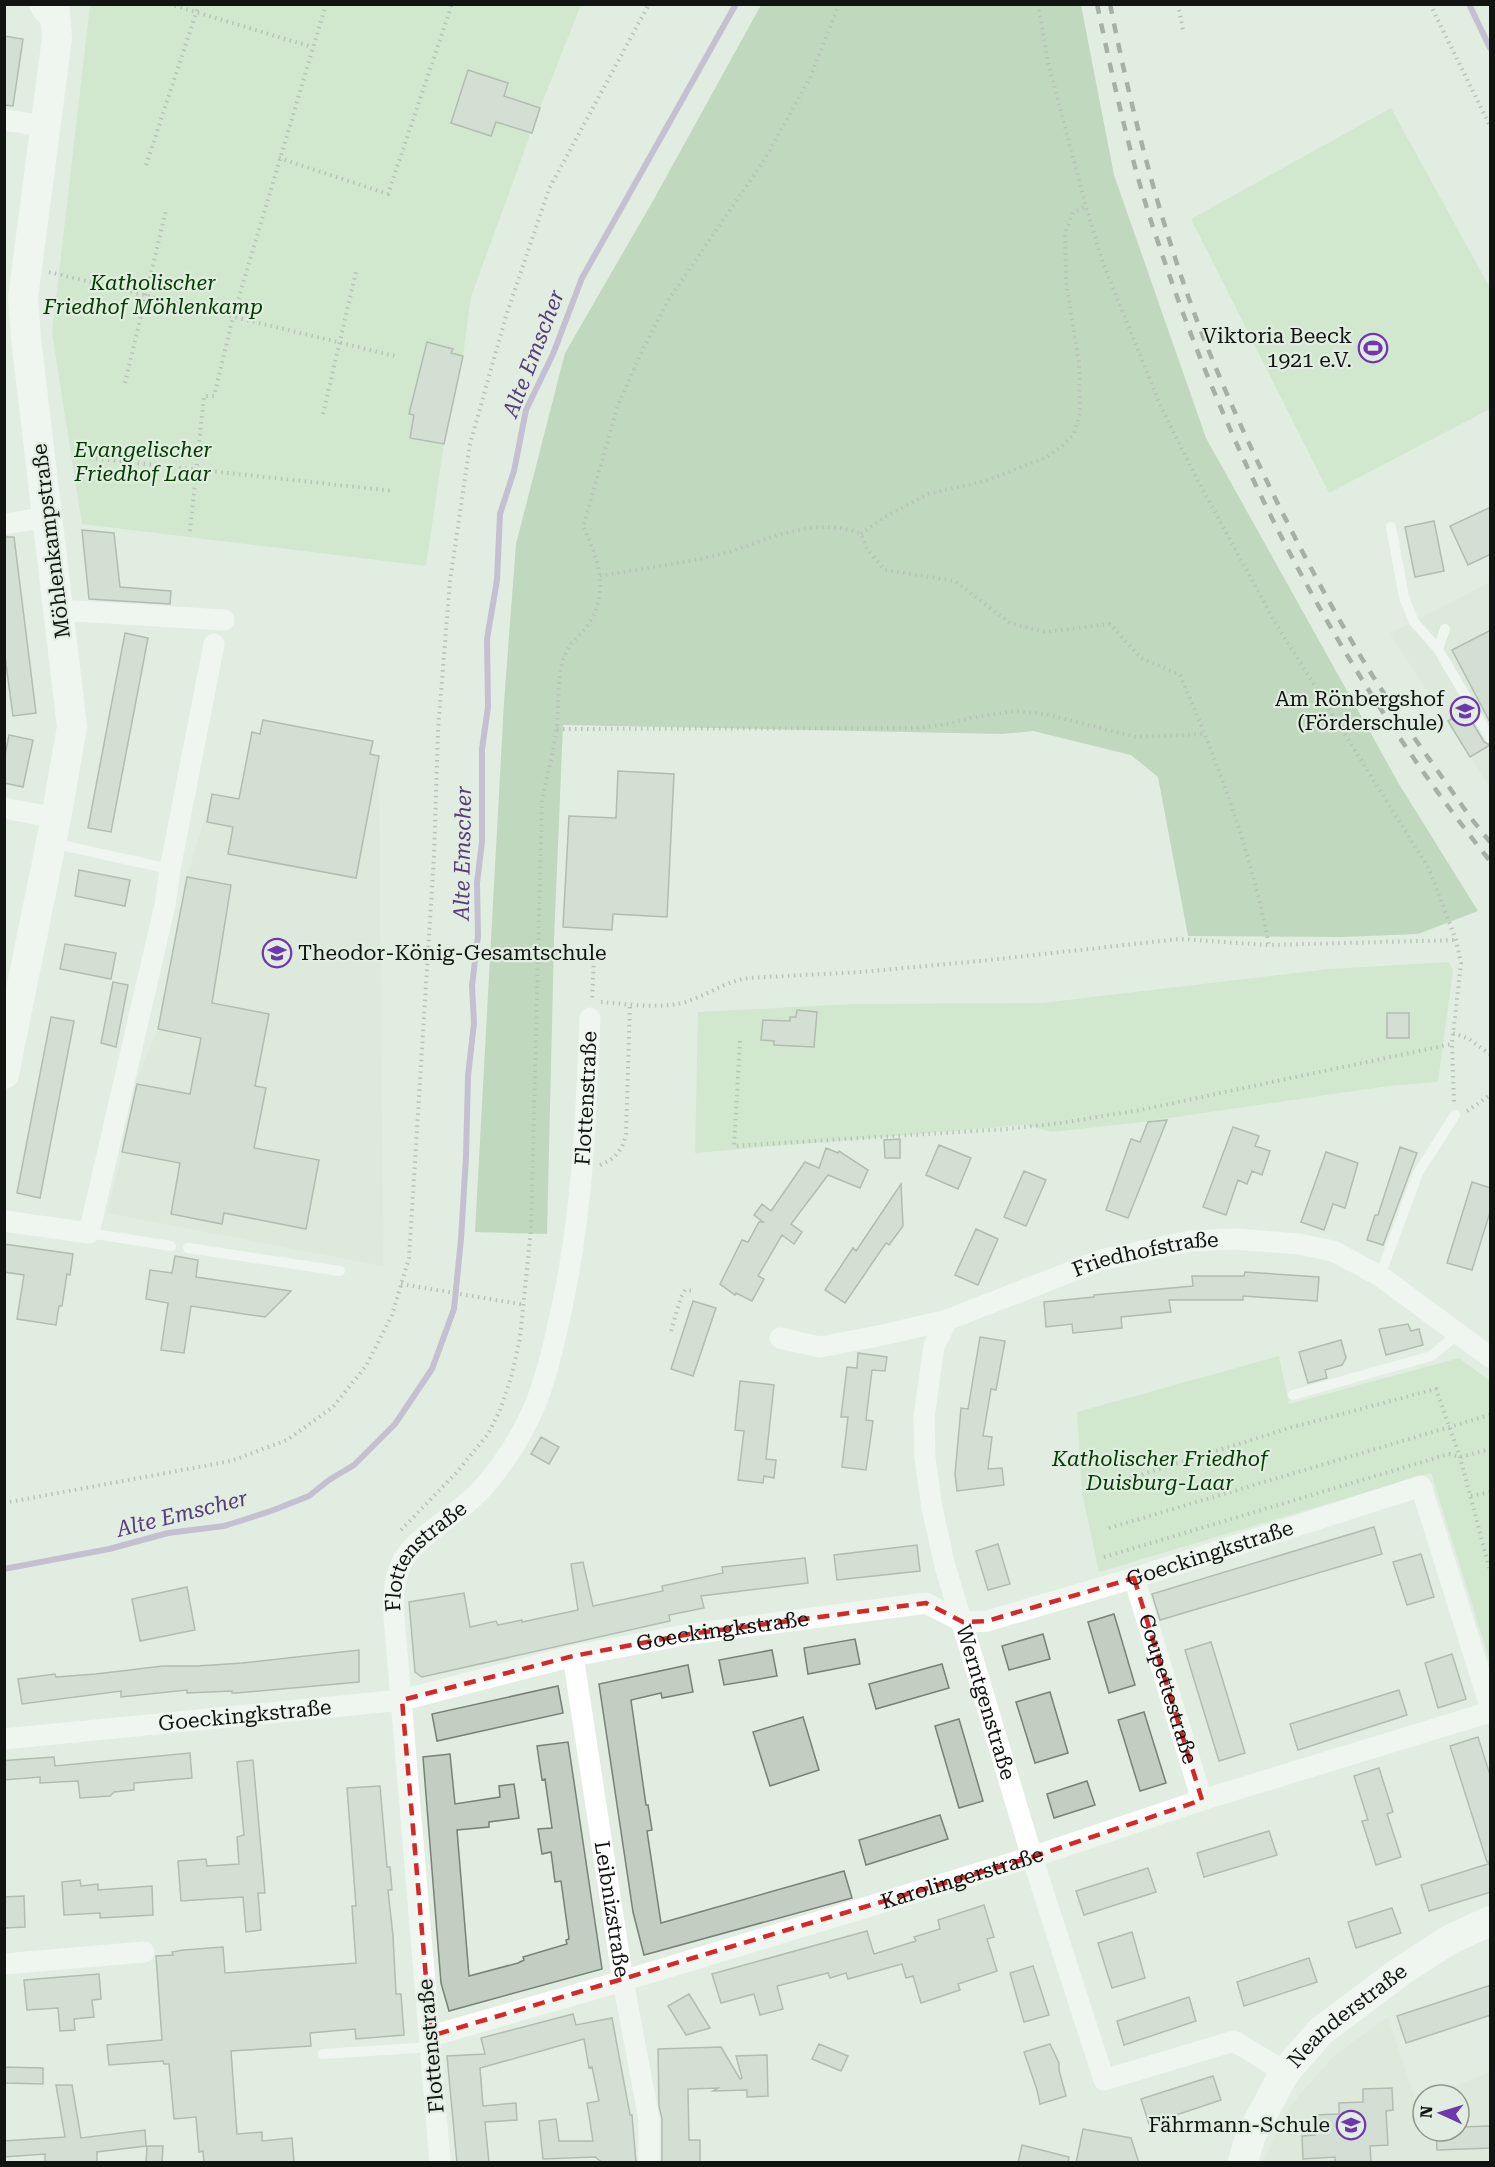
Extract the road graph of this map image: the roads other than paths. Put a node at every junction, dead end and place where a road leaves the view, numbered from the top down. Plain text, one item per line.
1 (33, 4) edge
2 (55, 17) edge
3 (4, 120) edge
4 (45, 126) junction
5 (14, 297) edge
6 (48, 517) junction
7 (4, 524) edge
8 (1390, 527) dead end
9 (59, 610) junction
10 (224, 620) dead end
11 (1445, 629) dead end
12 (214, 644) dead end
13 (1438, 649) junction
14 (1491, 738) edge
15 (4, 808) edge
16 (54, 831) junction
17 (170, 869) junction
18 (590, 1018) dead end
19 (4, 1074) edge
20 (1455, 1115) road end
21 (4, 1221) edge
22 (89, 1233) junction
23 (171, 1246) dead end
24 (188, 1248) dead end
25 (340, 1271) dead end
26 (1380, 1276) junction
27 (946, 1320) junction
28 (1458, 1334) junction
29 (780, 1338) dead end
30 (1491, 1357) edge
31 (1293, 1395) dead end
32 (1134, 1578) junction
33 (963, 1622) junction
34 (573, 1656) junction
35 (402, 1700) junction
36 (1491, 1706) edge
37 (1491, 1712) edge
38 (4, 1739) edge
39 (1202, 1800) junction
40 (1032, 1857) junction
41 (1491, 1921) edge
42 (144, 1952) dead end
43 (4, 1965) edge
44 (623, 1981) junction
45 (431, 2042) junction
46 (323, 2054) dead end
47 (1285, 2072) junction
48 (1104, 2080) joint
49 (440, 2163) edge
50 (648, 2163) edge
51 (1243, 2163) edge

1 - 2 lane
2 - 4 street, Möhlenkampstraße
3 - 4 street
4 - 5 street, Möhlenkampstraße
5 - 6 street, Möhlenkampstraße
6 - 7 street
6 - 9 street, Möhlenkampstraße
8 - 13 lane
9 - 10 street
9 - 16 street, Möhlenkampstraße
11 - 13 lane
12 - 17 street
13 - 14 lane
15 - 16 street
16 - 17 lane
16 - 19 street, Möhlenkampstraße
17 - 22 street
18 - 35 street, Flottenstraße
20 - 26 lane
21 - 22 street
22 - 23 lane
24 - 25 lane
26 - 27 street, Friedhofstraße
26 - 28 street, Friedhofstraße
27 - 29 street, Friedhofstraße
27 - 33 street, Werntgenstraße
28 - 30 street, Friedhofstraße
28 - 31 lane
32 - 33 street, Goeckingkstraße
32 - 36 street, Goeckingkstraße
32 - 39 street, Coupettestraße
33 - 34 street, Goeckingkstraße
33 - 40 street, Werntgenstraße
34 - 35 street, Goeckingkstraße
34 - 44 street, Leibnizstraße
35 - 38 street, Goeckingkstraße
35 - 45 street, Flottenstraße
37 - 39 street, Karolingerstraße
39 - 40 street, Karolingerstraße
40 - 44 street, Karolingerstraße
40 - 48 street, Werntgenstraße
41 - 47 street, Neanderstraße
42 - 43 street
44 - 45 street, Karolingerstraße
44 - 50 street, Leibnizstraße
45 - 46 lane
45 - 49 street, Flottenstraße
47 - 48 street, Neanderstraße
47 - 51 street

